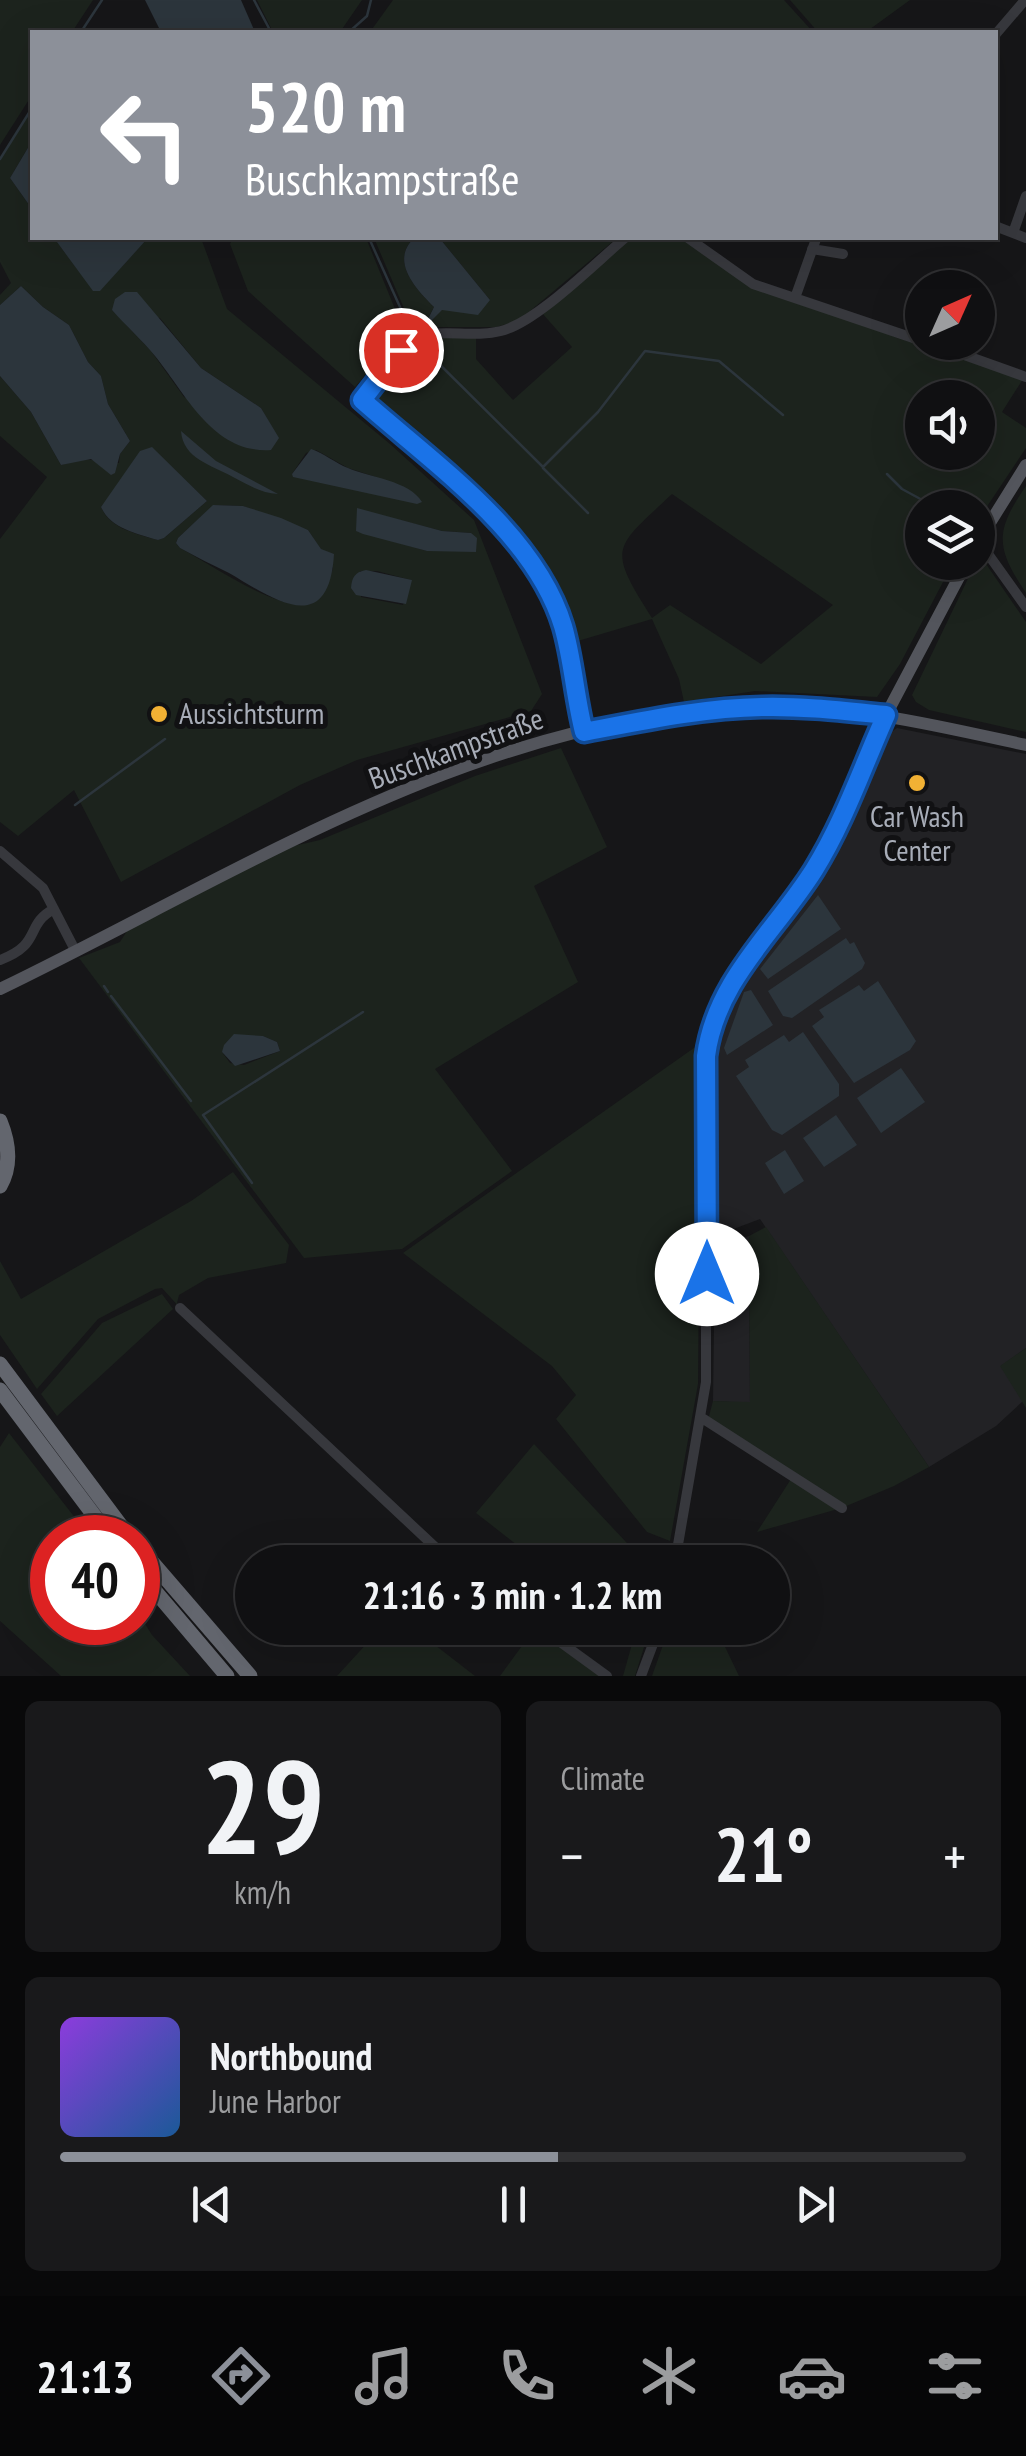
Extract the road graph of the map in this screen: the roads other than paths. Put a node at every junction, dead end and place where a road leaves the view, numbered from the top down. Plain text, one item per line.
1 (1025, 0) edge
2 (998, 32) edge
3 (1026, 196) edge
4 (998, 227) edge
5 (1013, 232) junction
6 (1026, 238) edge
7 (623, 240) edge
8 (691, 240) edge
9 (814, 244) edge
10 (843, 254) dead end
11 (794, 298) junction
12 (905, 335) edge
13 (978, 360) edge
14 (1026, 376) edge
15 (1026, 465) edge
16 (995, 514) edge
17 (995, 564) edge
18 (957, 580) edge
19 (1026, 607) edge
20 (886, 715) junction
21 (584, 732) junction
22 (1026, 745) edge
23 (0, 851) edge
24 (54, 909) junction
25 (75, 950) junction
26 (0, 960) edge
27 (0, 989) edge
28 (0, 1121) edge
29 (0, 1186) edge
30 (180, 1308) dead end
31 (0, 1364) edge
32 (0, 1390) edge
33 (702, 1418) junction
34 (842, 1508) dead end
35 (94, 1515) edge
36 (113, 1515) edge
37 (433, 1545) edge
38 (678, 1545) edge
39 (160, 1572) edge
40 (160, 1597) edge
41 (564, 1645) edge
42 (653, 1645) edge
43 (226, 1676) edge
44 (250, 1676) edge
45 (607, 1676) edge
46 (641, 1676) edge

1 - 2 street
3 - 5 street
4 - 5 street
5 - 6 street
7 - 21 street
8 - 11 street
9 - 10 street
9 - 11 street
11 - 12 street
13 - 14 street
15 - 16 main road
17 - 19 street
18 - 20 main road
20 - 21 main road, Buschkampstraße
20 - 22 main road, Buschkampstraße
20 - 33 street
21 - 25 main road, Buschkampstraße
23 - 24 street
24 - 25 street
24 - 26 street
25 - 27 main road, Buschkampstraße
28 - 29 highway
30 - 37 street
31 - 36 highway
32 - 35 highway
33 - 34 street
33 - 38 street
39 - 44 highway
40 - 43 highway
41 - 45 street
42 - 46 street

